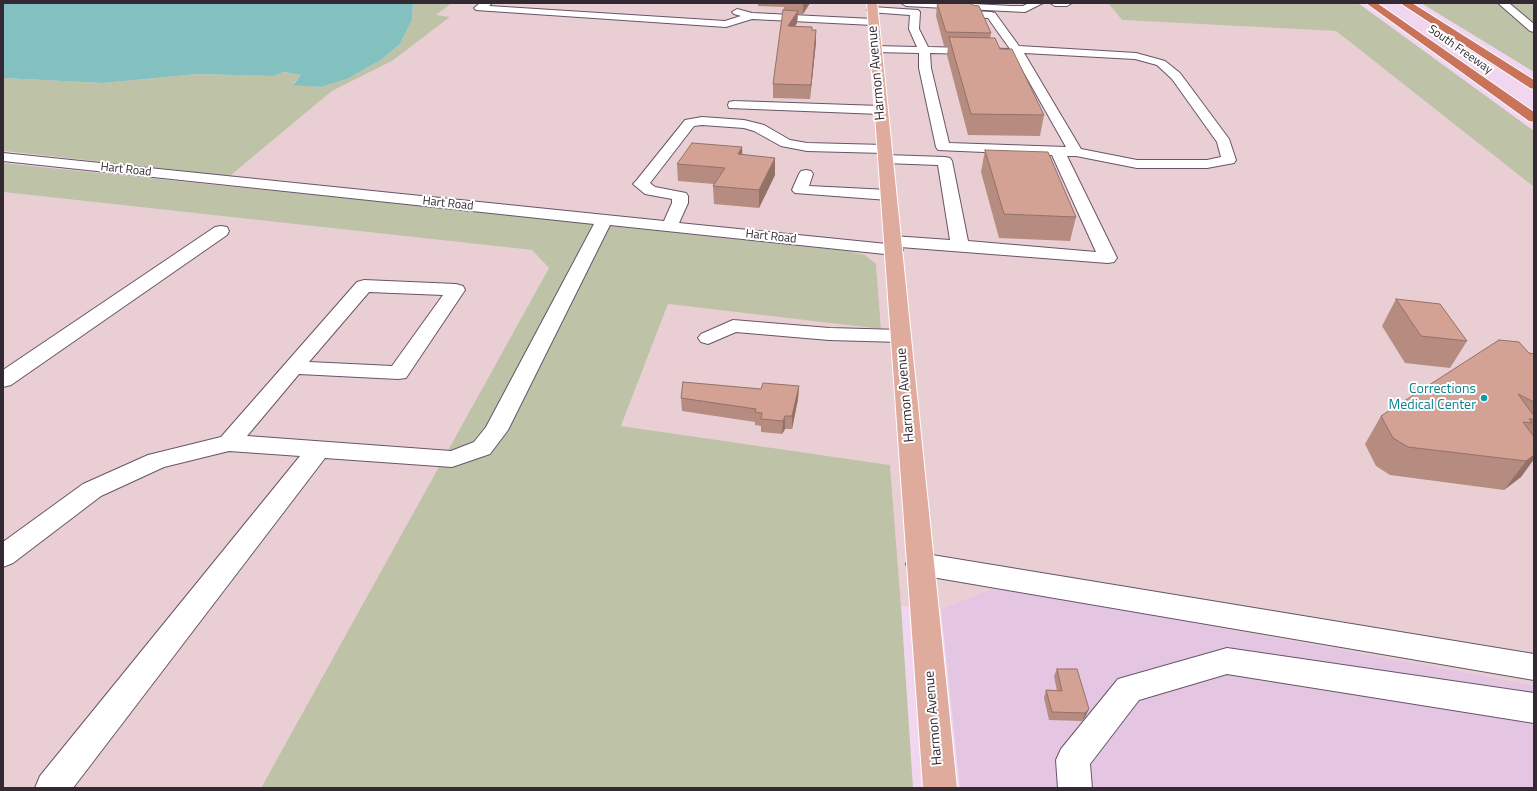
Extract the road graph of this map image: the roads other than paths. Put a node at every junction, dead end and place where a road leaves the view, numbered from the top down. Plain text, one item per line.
1 (487, 3) edge
2 (906, 3) edge
3 (1038, 3) edge
4 (1055, 3) edge
5 (1067, 3) edge
6 (1371, 3) edge
7 (1405, 3) edge
8 (1503, 3) edge
9 (925, 4) edge
10 (725, 8) dead end
11 (872, 12) edge
12 (915, 12) junction
13 (751, 16) junction
14 (1534, 29) edge
15 (875, 49) junction
16 (924, 50) junction
17 (1017, 51) junction
18 (1534, 85) edge
19 (734, 105) dead end
20 (880, 110) junction
21 (1534, 118) edge
22 (1058, 152) junction
23 (1076, 152) junction
24 (885, 154) junction
25 (944, 154) junction
26 (3, 158) edge
27 (806, 174) dead end
28 (888, 195) junction
29 (604, 220) junction
30 (669, 227) junction
31 (221, 231) dead end
32 (893, 245) junction
33 (960, 246) junction
34 (901, 336) junction
35 (708, 338) dead end
36 (292, 367) junction
37 (3, 380) edge
38 (230, 443) junction
39 (318, 450) junction
40 (3, 556) edge
41 (920, 564) junction
42 (1534, 667) edge
43 (1534, 708) edge
44 (52, 788) edge
45 (940, 788) edge
46 (1075, 788) edge

1 - 13 street
2 - 9 street
3 - 9 street
4 - 5 street
6 - 21 highway, South Freeway
7 - 18 highway, South Freeway
8 - 14 street
10 - 13 street
11 - 12 street
11 - 13 street
11 - 15 main road, Harmon Avenue
12 - 16 street
12 - 17 street
15 - 16 street
15 - 20 main road, Harmon Avenue
16 - 17 street
16 - 25 street
17 - 23 street
17 - 23 street
19 - 20 street
20 - 24 main road, Harmon Avenue
22 - 23 street
22 - 25 street
22 - 33 street, Hart Road
24 - 25 street
24 - 28 main road, Harmon Avenue
24 - 30 street
25 - 33 street
26 - 29 street, Hart Road
27 - 28 street
28 - 32 main road, Harmon Avenue
29 - 30 street, Hart Road
29 - 39 street
30 - 32 street, Hart Road
31 - 37 street
32 - 33 street, Hart Road
32 - 34 main road, Harmon Avenue
34 - 35 street
34 - 41 main road, Harmon Avenue
36 - 36 street
36 - 38 street
38 - 39 street
38 - 40 street
39 - 44 street
41 - 42 street
41 - 45 main road, Harmon Avenue
43 - 46 street

